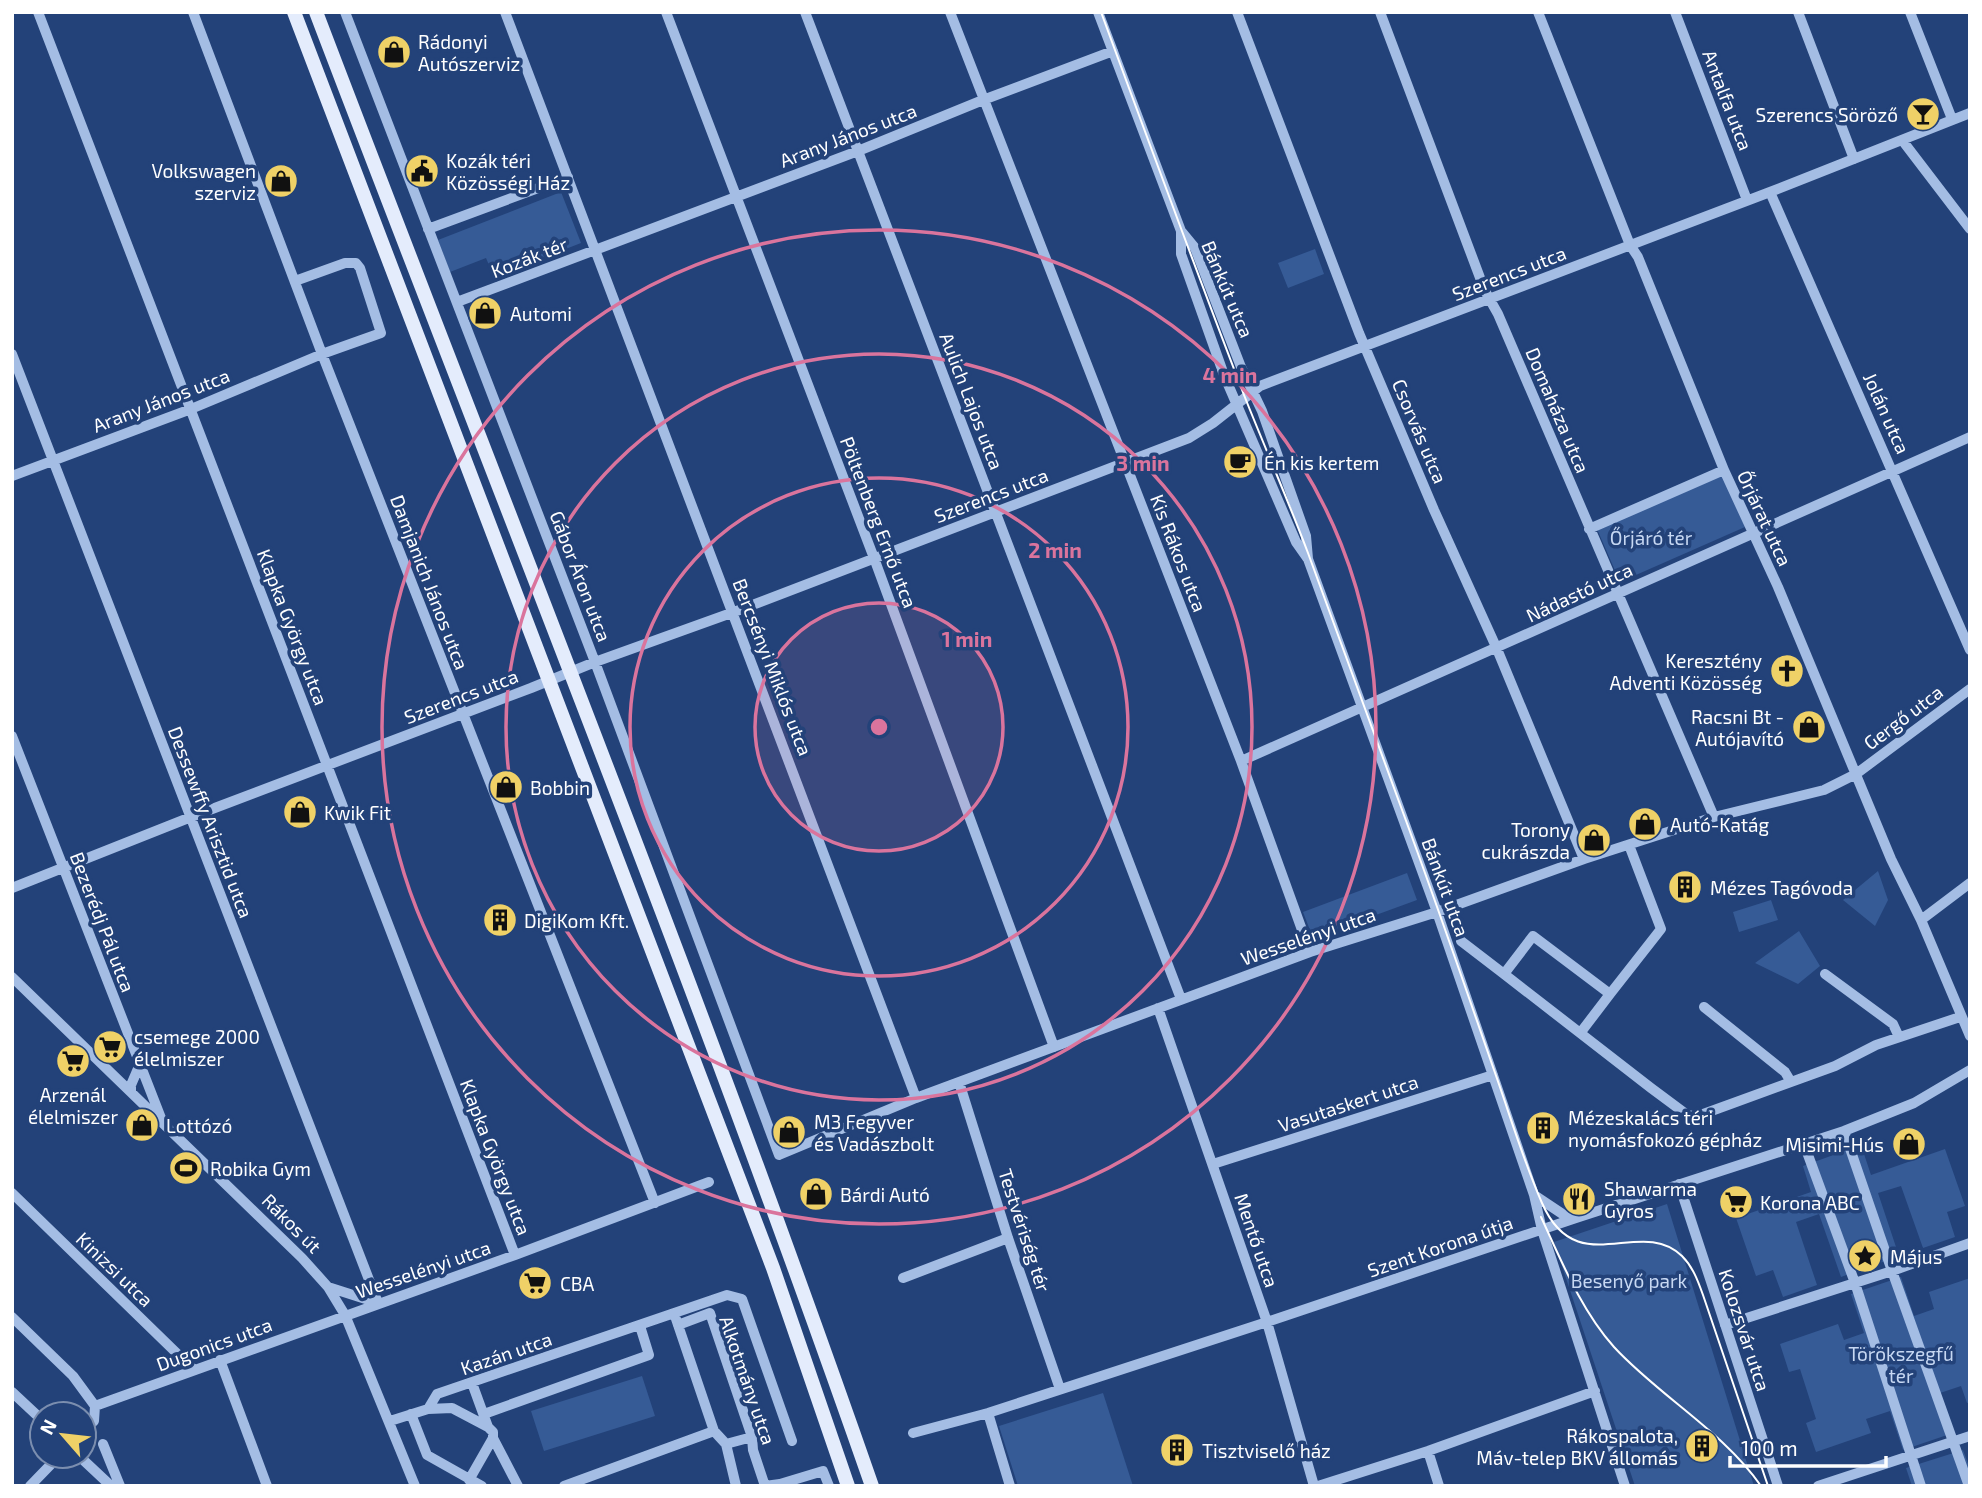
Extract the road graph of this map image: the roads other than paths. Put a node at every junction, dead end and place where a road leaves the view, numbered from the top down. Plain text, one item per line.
1 (38, 12) edge
2 (193, 12) edge
3 (294, 12) edge
4 (316, 12) edge
5 (345, 12) edge
6 (505, 12) edge
7 (666, 12) edge
8 (805, 12) edge
9 (950, 12) edge
10 (1098, 12) edge
11 (1237, 12) edge
12 (1380, 12) edge
13 (1538, 12) edge
14 (1675, 12) edge
15 (1798, 12) edge
16 (1910, 12) edge
17 (1113, 51) junction
18 (983, 100) junction
19 (1970, 113) edge
20 (1952, 119) junction
21 (1902, 140) junction
22 (858, 151) junction
23 (1854, 159) junction
24 (568, 177) junction
25 (1770, 192) junction
26 (737, 197) junction
27 (1747, 200) junction
28 (428, 229) junction
29 (1970, 229) edge
30 (1181, 231) junction
31 (1630, 245) junction
32 (596, 250) junction
33 (295, 281) junction
34 (1489, 300) junction
35 (457, 302) junction
36 (1365, 347) junction
37 (12, 354) edge
38 (322, 354) junction
39 (1253, 391) junction
40 (1237, 403) junction
41 (191, 409) junction
42 (1970, 437) edge
43 (53, 461) junction
44 (1124, 462) junction
45 (1724, 470) junction
46 (1893, 470) junction
47 (12, 476) edge
48 (996, 511) junction
49 (1589, 529) junction
50 (1752, 532) junction
51 (874, 558) junction
52 (1308, 559) junction
53 (1618, 593) junction
54 (734, 612) junction
55 (1497, 649) junction
56 (1970, 649) edge
57 (595, 662) junction
58 (570, 671) junction
59 (547, 681) junction
60 (1970, 689) edge
61 (1361, 707) junction
62 (463, 714) junction
63 (12, 736) edge
64 (1241, 761) junction
65 (327, 765) junction
66 (1857, 774) junction
67 (191, 817) junction
68 (1714, 817) junction
69 (1629, 845) junction
70 (1584, 859) junction
71 (64, 869) junction
72 (1970, 883) edge
73 (12, 888) edge
74 (1437, 912) junction
75 (1921, 920) junction
76 (1461, 941) dead end
77 (1310, 952) junction
78 (1504, 974) junction
79 (1825, 974) dead end
80 (12, 977) edge
81 (1610, 994) junction
82 (1181, 999) junction
83 (1704, 1007) dead end
84 (1158, 1008) junction
85 (1960, 1017) junction
86 (1581, 1032) junction
87 (1970, 1035) edge
88 (1899, 1037) junction
89 (1054, 1047) junction
90 (139, 1066) junction
91 (1970, 1070) edge
92 (1493, 1075) junction
93 (114, 1077) junction
94 (147, 1082) junction
95 (959, 1082) junction
96 (1791, 1082) junction
97 (131, 1092) junction
98 (916, 1098) junction
99 (162, 1121) junction
100 (1844, 1131) junction
101 (1804, 1144) junction
102 (779, 1154) joint
103 (1213, 1164) junction
104 (709, 1182) dead end
105 (1679, 1184) junction
106 (12, 1193) edge
107 (1534, 1195) junction
108 (654, 1203) junction
109 (1576, 1218) junction
110 (1542, 1230) junction
111 (1008, 1238) junction
112 (1970, 1243) edge
113 (515, 1255) junction
114 (1892, 1271) junction
115 (903, 1278) dead end
116 (1855, 1283) junction
117 (328, 1287) junction
118 (378, 1303) junction
119 (674, 1313) junction
120 (345, 1315) junction
121 (12, 1317) edge
122 (1267, 1322) junction
123 (640, 1325) junction
124 (678, 1325) junction
125 (1725, 1325) junction
126 (220, 1360) junction
127 (194, 1370) junction
128 (472, 1383) junction
129 (1060, 1389) junction
130 (1595, 1391) junction
131 (12, 1392) edge
132 (91, 1400) edge
133 (98, 1405) edge
134 (28, 1407) edge
135 (428, 1409) junction
136 (988, 1413) junction
137 (411, 1414) junction
138 (484, 1415) junction
139 (390, 1421) junction
140 (490, 1432) junction
141 (714, 1432) junction
142 (913, 1433) dead end
143 (1970, 1436) edge
144 (752, 1437) junction
145 (792, 1441) dead end
146 (1954, 1441) junction
147 (103, 1444) dead end
148 (726, 1444) junction
149 (1428, 1451) junction
150 (1911, 1455) junction
151 (45, 1470) edge
152 (94, 1470) edge
153 (469, 1480) junction
154 (781, 1480) edge
155 (30, 1486) edge
156 (111, 1486) edge
157 (120, 1486) edge
158 (267, 1486) edge
159 (415, 1486) edge
160 (482, 1486) edge
161 (518, 1486) edge
162 (564, 1486) edge
163 (736, 1486) edge
164 (765, 1486) edge
165 (829, 1486) edge
166 (848, 1486) edge
167 (872, 1486) edge
168 (1010, 1486) edge
169 (1316, 1486) edge
170 (1439, 1486) edge
171 (1625, 1486) edge
172 (1778, 1486) edge
173 (1818, 1486) edge
174 (1921, 1486) edge
175 (1969, 1486) edge

1 - 41 street, Klapka György utca
2 - 33 street, Damjanich János utca
3 - 59 main road
4 - 58 main road
5 - 28 street, Gábor Áron utca
6 - 24 street
7 - 26 street, Pöltenberg Ernő utca
8 - 22 street, Aulich Lajos utca
9 - 18 street, Kis Rákos utca
10 - 17 street, Bánkút utca
11 - 36 street, Csorvás utca
12 - 34 street, Domaháza utca
13 - 31 street, Őrjárat utca
14 - 27 street, Antalfa utca
15 - 23 street
16 - 20 street
17 - 18 street, Arany János utca
17 - 30 street, Bánkút utca
18 - 22 street, Arany János utca
18 - 44 street, Kis Rákos utca
19 - 20 street, Szerencs utca
20 - 21 street, Szerencs utca
21 - 23 street, Szerencs utca
21 - 29 street
22 - 26 street, Arany János utca
22 - 48 street, Aulich Lajos utca
23 - 25 street, Szerencs utca
24 - 28 street
24 - 32 street, Kozák tér
25 - 27 street, Szerencs utca
25 - 46 street, Jolán utca
26 - 32 street, Arany János utca
26 - 51 street, Pöltenberg Ernő utca
27 - 31 street, Szerencs utca
28 - 35 street, Gábor Áron utca
30 - 39 street, Bánkút utca
30 - 40 street, Bánkút utca
31 - 34 street, Szerencs utca
31 - 45 street, Őrjárat utca
32 - 35 street, Kozák tér
32 - 54 street, Bercsényi Miklós utca
33 - 38 street, Damjanich János utca
33 - 38 street
34 - 36 street, Szerencs utca
34 - 49 street, Domaháza utca
35 - 57 street, Gábor Áron utca
36 - 39 street, Szerencs utca
36 - 55 street, Csorvás utca
37 - 43 street, Dessewffy Arisztid utca
38 - 41 street, Arany János utca
38 - 62 street, Damjanich János utca
39 - 40 street, Szerencs utca
39 - 52 street, Bánkút utca
40 - 44 street, Szerencs utca
40 - 52 street, Bánkút utca
41 - 43 street, Arany János utca
41 - 65 street, Klapka György utca
42 - 46 street, Nádastó utca
43 - 47 street, Arany János utca
43 - 67 street, Dessewffy Arisztid utca
44 - 48 street, Szerencs utca
44 - 64 street, Kis Rákos utca
45 - 49 street
45 - 50 street, Őrjárat utca
46 - 50 street, Nádastó utca
46 - 56 street, Jolán utca
48 - 51 street, Szerencs utca
48 - 82 street, Aulich Lajos utca
49 - 53 street, Domaháza utca
50 - 53 street, Nádastó utca
50 - 66 street, Őrjárat utca
51 - 54 street, Szerencs utca
51 - 89 street, Pöltenberg Ernő utca
52 - 61 street, Bánkút utca
53 - 55 street, Nádastó utca
53 - 68 street, Domaháza utca
54 - 57 street, Szerencs utca
54 - 98 street, Bercsényi Miklós utca
55 - 61 street, Nádastó utca
55 - 70 street, Csorvás utca
57 - 58 street, Szerencs utca
57 - 102 street, Gábor Áron utca
58 - 59 street, Szerencs utca
58 - 167 main road
59 - 62 street, Szerencs utca
59 - 166 main road
60 - 66 street, Gergő utca
61 - 64 street, Nádastó utca
61 - 74 street, Bánkút utca
62 - 65 street, Szerencs utca
62 - 108 street, Damjanich János utca
63 - 71 street, Bezerédj Pál utca
64 - 77 street, Kis Rákos utca
65 - 67 street, Szerencs utca
65 - 113 street, Klapka György utca
66 - 68 street, Wesselényi utca
66 - 75 street, Őrjárat utca
67 - 71 street, Szerencs utca
67 - 118 street, Dessewffy Arisztid utca
68 - 69 street, Wesselényi utca
69 - 70 street, Wesselényi utca
69 - 81 street
70 - 74 street, Wesselényi utca
71 - 73 street, Szerencs utca
71 - 90 street, Bezerédj Pál utca
72 - 75 street
74 - 77 street, Wesselényi utca
74 - 92 street, Bánkút utca
75 - 85 street, Őrjárat utca
76 - 78 street
77 - 82 street, Wesselényi utca
78 - 81 street
78 - 86 street
79 - 88 street
80 - 93 street, Rákos út
81 - 86 street
82 - 84 street, Wesselényi utca
83 - 96 street
84 - 89 street, Wesselényi utca
84 - 103 street, Mentő utca
85 - 87 street, Őrjárat utca
85 - 88 street
86 - 96 street
88 - 96 street
89 - 95 street, Wesselényi utca
90 - 93 street
90 - 94 street, Bezerédj Pál utca
90 - 97 street
91 - 100 street, Szent Korona útja
92 - 103 street, Vasutaskert utca
92 - 107 street, Bánkút utca
93 - 97 street, Rákos út
94 - 97 street
94 - 99 street, Bezerédj Pál utca
95 - 98 street, Wesselényi utca
95 - 111 street, Testvériség tér
97 - 99 street, Rákos út
98 - 102 street, Wesselényi utca
99 - 117 street, Rákos út
100 - 101 street, Szent Korona útja
100 - 114 street
101 - 105 street, Szent Korona útja
101 - 116 street
103 - 122 street, Mentő utca
104 - 108 street, Wesselényi utca
105 - 109 street, Szent Korona útja
105 - 125 street, Kolozsvár utca
106 - 127 street, Kinizsi utca
107 - 109 street
107 - 110 street, Bánkút utca
108 - 113 street, Wesselényi utca
109 - 110 street, Szent Korona útja
110 - 122 street, Szent Korona útja
110 - 130 street, Bánkút utca
111 - 115 street
111 - 129 street, Testvériség tér
112 - 114 street
113 - 118 street, Wesselényi utca
114 - 116 street
114 - 146 street
116 - 125 street
116 - 150 street
117 - 118 street
117 - 120 street, Rákos út
118 - 120 street, Wesselényi utca
119 - 123 street, Kazán utca
119 - 124 street
119 - 145 street, Alkotmány utca
120 - 126 street, Dugonics utca
120 - 139 street, Rákos út
121 - 132 street
122 - 129 street, Szent Korona útja
122 - 169 street, Mentő utca
123 - 128 street, Kazán utca
123 - 138 street
124 - 141 street
124 - 144 street, Alkotmány utca
125 - 172 street, Kolozsvár utca
126 - 127 street, Dugonics utca
126 - 158 street
127 - 133 street, Dugonics utca
128 - 135 street, Kazán utca
128 - 138 street
129 - 136 street, Szent Korona útja
130 - 149 street
130 - 171 street, Bánkút utca
131 - 134 street
135 - 137 street, Kazán utca
135 - 140 street
136 - 142 street, Szent Korona útja
136 - 168 street
137 - 139 street, Kazán utca
137 - 153 street
138 - 140 street
139 - 159 street, Rákos út
140 - 153 street
140 - 161 street
141 - 148 street
141 - 162 street
143 - 146 street
144 - 148 street
144 - 164 street, Alkotmány utca
146 - 150 street
146 - 175 street
147 - 157 street
148 - 163 street
149 - 169 street
149 - 170 street
150 - 173 street
150 - 174 street
151 - 155 street
152 - 156 street
153 - 160 street
154 - 164 street
154 - 165 street

